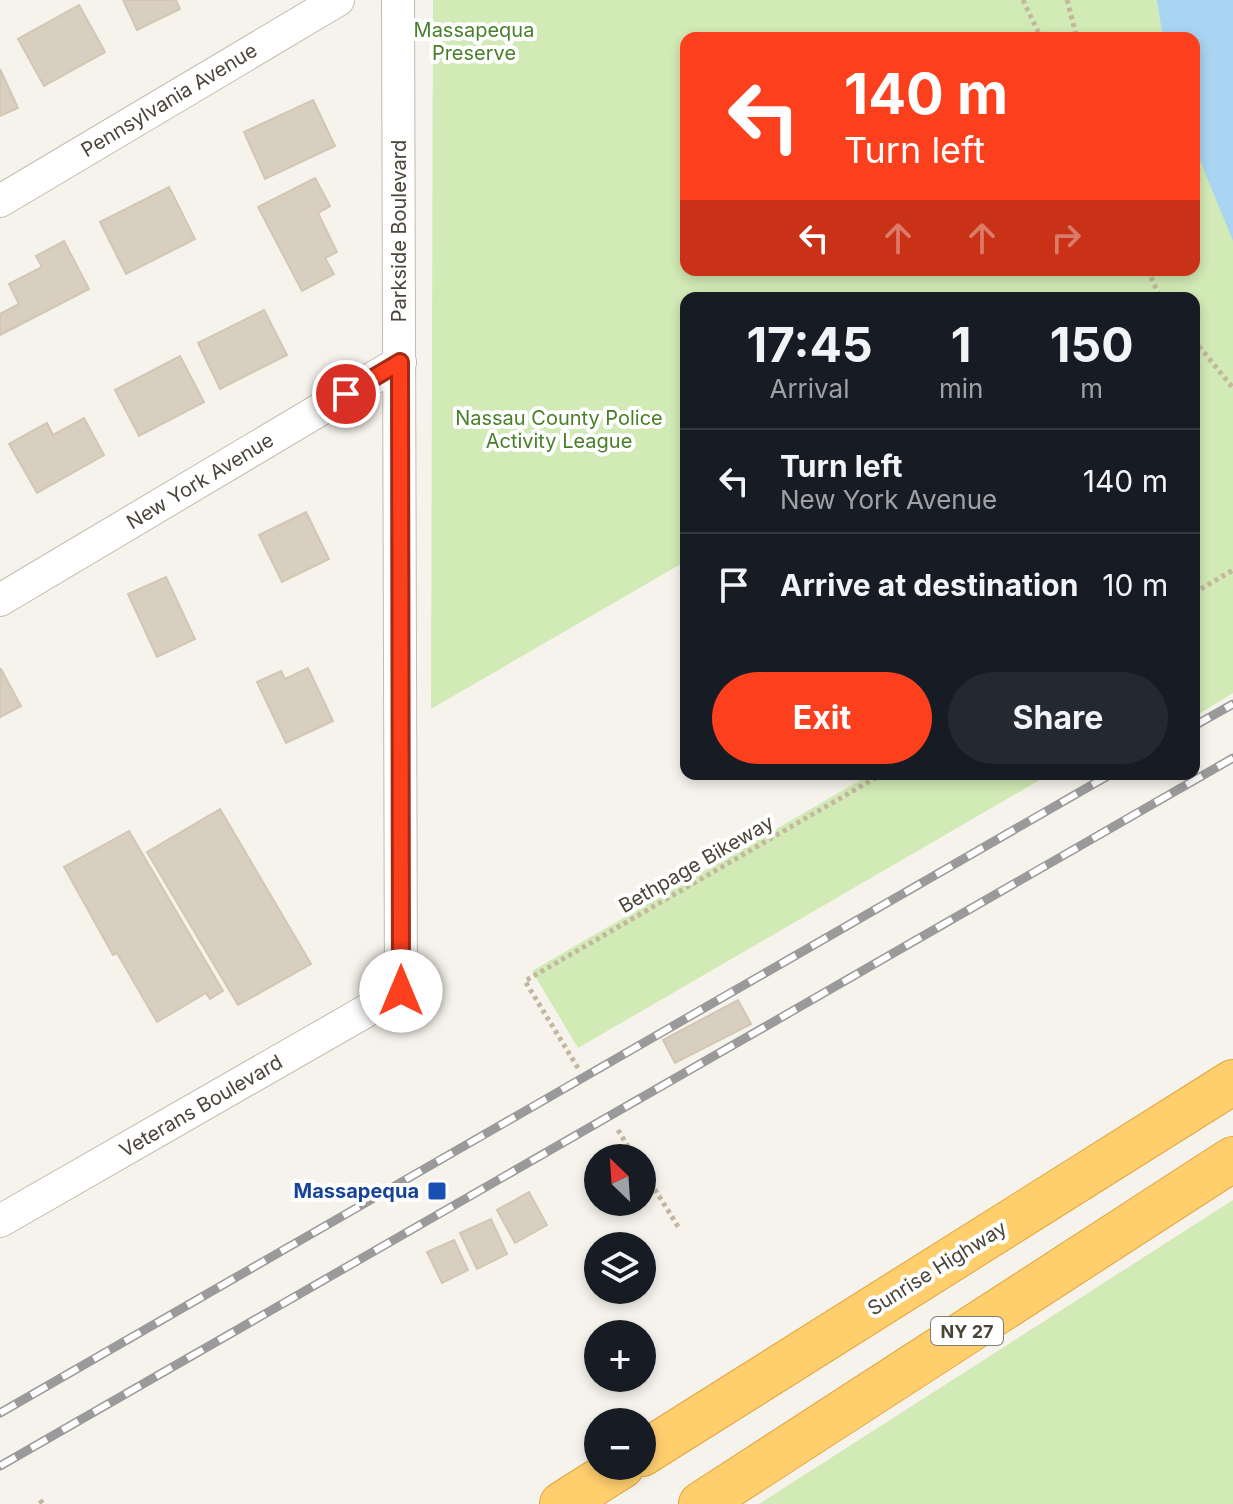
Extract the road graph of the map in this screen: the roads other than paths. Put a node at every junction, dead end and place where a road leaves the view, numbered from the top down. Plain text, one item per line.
1 (338, 0) edge
2 (398, 0) edge
3 (0, 201) edge
4 (400, 362) junction
5 (0, 600) edge
6 (401, 991) joint
7 (1233, 1082) edge
8 (1233, 1159) edge
9 (0, 1221) edge
10 (656, 1445) edge
11 (600, 1480) edge
12 (562, 1504) edge
13 (701, 1504) edge

1 - 3 street, Pennsylvania Avenue
2 - 4 street, Parkside Boulevard
4 - 5 street, New York Avenue
4 - 6 street, Parkside Boulevard
6 - 9 street, Veterans Boulevard
7 - 10 highway, Sunrise Highway
8 - 13 highway, NY 27
11 - 12 highway

